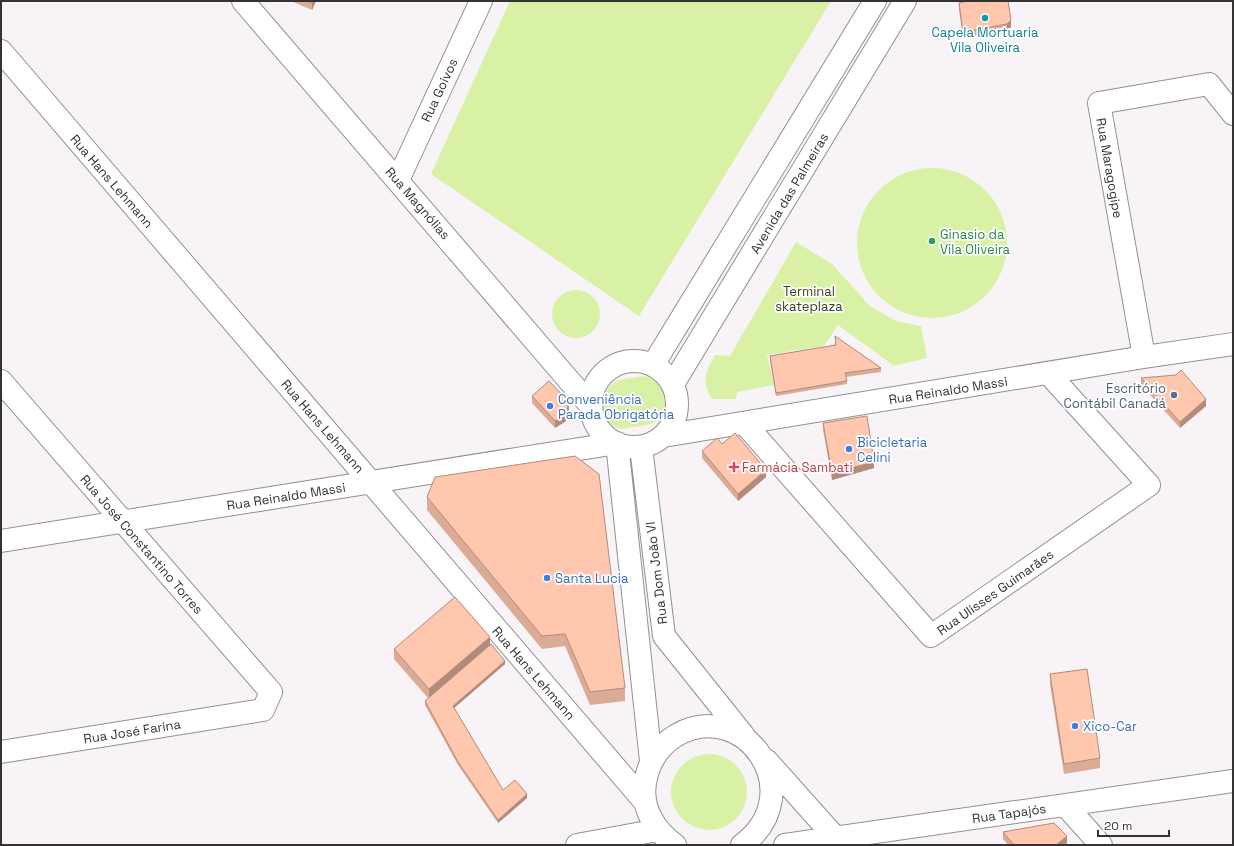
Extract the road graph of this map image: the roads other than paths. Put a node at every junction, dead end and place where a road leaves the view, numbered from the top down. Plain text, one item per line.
1 (243, 1) edge
2 (480, 1) edge
3 (875, 1) edge
4 (905, 1) edge
5 (1, 51) edge
6 (1233, 114) edge
7 (398, 180) junction
8 (1233, 344) edge
9 (1144, 357) junction
10 (653, 365) junction
11 (1048, 373) junction
12 (1, 381) edge
13 (673, 384) junction
14 (591, 406) junction
15 (744, 423) junction
16 (663, 436) junction
17 (617, 443) junction
18 (641, 446) junction
19 (372, 483) junction
20 (121, 521) junction
21 (1, 541) edge
22 (263, 710) joint
23 (753, 746) junction
24 (1, 752) edge
25 (651, 761) junction
26 (1233, 780) edge
27 (645, 802) junction
28 (1065, 805) junction
29 (658, 830) junction
30 (839, 842) edge
31 (577, 845) edge
32 (675, 845) edge
33 (742, 845) edge
34 (785, 845) edge
35 (1101, 845) edge

1 - 7 street, Rua Magnólias
2 - 7 street, Rua Goivos
3 - 10 street, Avenida das Palmeiras
4 - 13 street, Avenida das Palmeiras
5 - 19 street, Rua Hans Lehmann
6 - 9 street, Rua Maragogipe
7 - 14 street, Rua Magnólias
8 - 9 street, Rua Reinaldo Massi
9 - 11 street, Rua Reinaldo Massi
10 - 13 street
10 - 14 street
11 - 15 street, Rua Reinaldo Massi
11 - 15 street, Rua Ulisses Guimarães
12 - 20 street, Rua José Constantino Torres
13 - 16 street
14 - 17 street
15 - 16 street, Rua Reinaldo Massi
16 - 18 street
17 - 18 street
17 - 19 street, Rua Reinaldo Massi
17 - 25 street, Rua Dom João VI
18 - 23 street, Rua Dom João VI
19 - 20 street, Rua Reinaldo Massi
19 - 27 street, Rua Hans Lehmann
20 - 21 street, Rua Reinaldo Massi
20 - 22 street, Rua José Constantino Torres
22 - 24 street, Rua José Farina
23 - 25 street
23 - 30 street
23 - 33 street
25 - 27 street
26 - 28 street, Rua Tapajós
27 - 29 street
28 - 30 street, Rua Tapajós
28 - 35 street
29 - 31 street
29 - 32 street
30 - 34 street, Rua Tapajós

